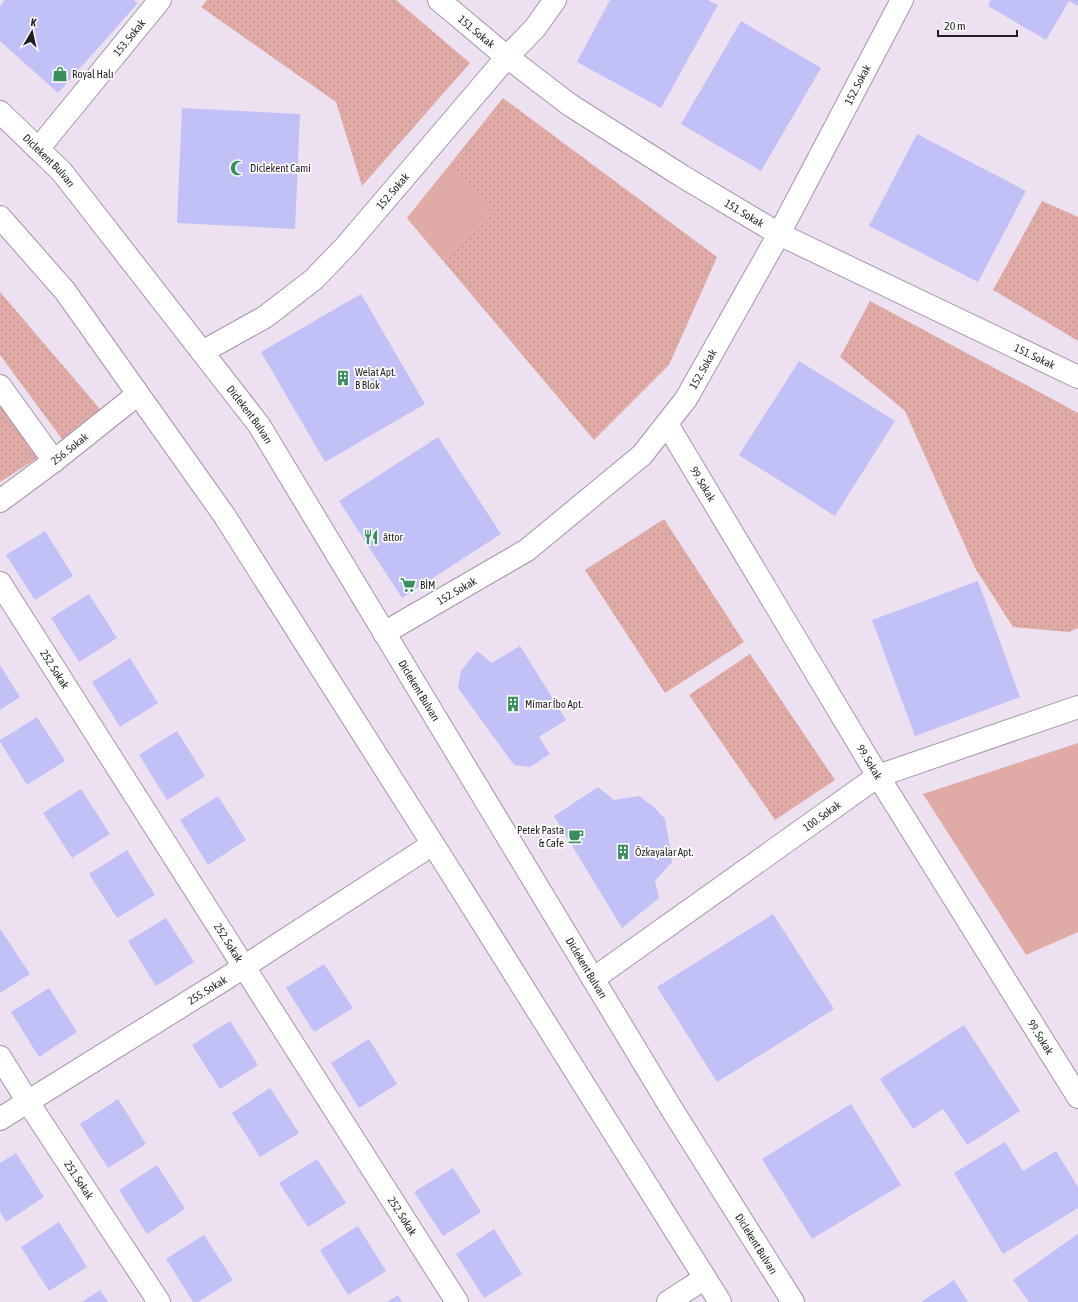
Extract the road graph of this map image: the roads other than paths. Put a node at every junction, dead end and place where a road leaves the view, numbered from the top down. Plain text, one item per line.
1 (160, 0) edge
2 (439, 0) edge
3 (555, 0) edge
4 (902, 0) edge
5 (507, 57) junction
6 (0, 112) edge
7 (38, 149) junction
8 (0, 217) edge
9 (779, 234) junction
10 (202, 352) junction
11 (1078, 377) edge
12 (0, 386) edge
13 (138, 394) junction
14 (667, 424) junction
15 (54, 461) junction
16 (0, 501) edge
17 (0, 583) edge
18 (384, 633) junction
19 (1078, 707) edge
20 (878, 776) junction
21 (433, 844) junction
22 (244, 967) junction
23 (593, 979) junction
24 (0, 1058) edge
25 (1078, 1097) edge
26 (28, 1102) junction
27 (0, 1119) edge
28 (704, 1278) junction
29 (159, 1302) edge
30 (457, 1302) edge
31 (668, 1302) edge
32 (720, 1302) edge
33 (792, 1302) edge

1 - 7 street, 153. Sokak
2 - 5 street, 151. Sokak
3 - 5 street, 152. Sokak
4 - 9 street, 152. Sokak
5 - 9 street, 151. Sokak
5 - 10 street, 152. Sokak
6 - 7 street, Diclekent Bulvarı
7 - 10 street, Diclekent Bulvarı
8 - 13 street
9 - 11 street, 151. Sokak
9 - 14 street, 152. Sokak
10 - 18 street, Diclekent Bulvarı
12 - 15 street
13 - 15 street, 256. Sokak
13 - 21 street
14 - 18 street, 152. Sokak
14 - 20 street, 99. Sokak
15 - 16 street, 256. Sokak
17 - 22 street, 252. Sokak
18 - 23 street, Diclekent Bulvarı
19 - 20 street, 100. Sokak
20 - 23 street, 100. Sokak
20 - 25 street, 99. Sokak
21 - 22 street, 255. Sokak
21 - 28 street
22 - 26 street, 255. Sokak
22 - 30 street, 252. Sokak
23 - 33 street, Diclekent Bulvarı
24 - 26 street, 251. Sokak
26 - 27 street, 255. Sokak
26 - 29 street, 251. Sokak
28 - 31 street
28 - 32 street

